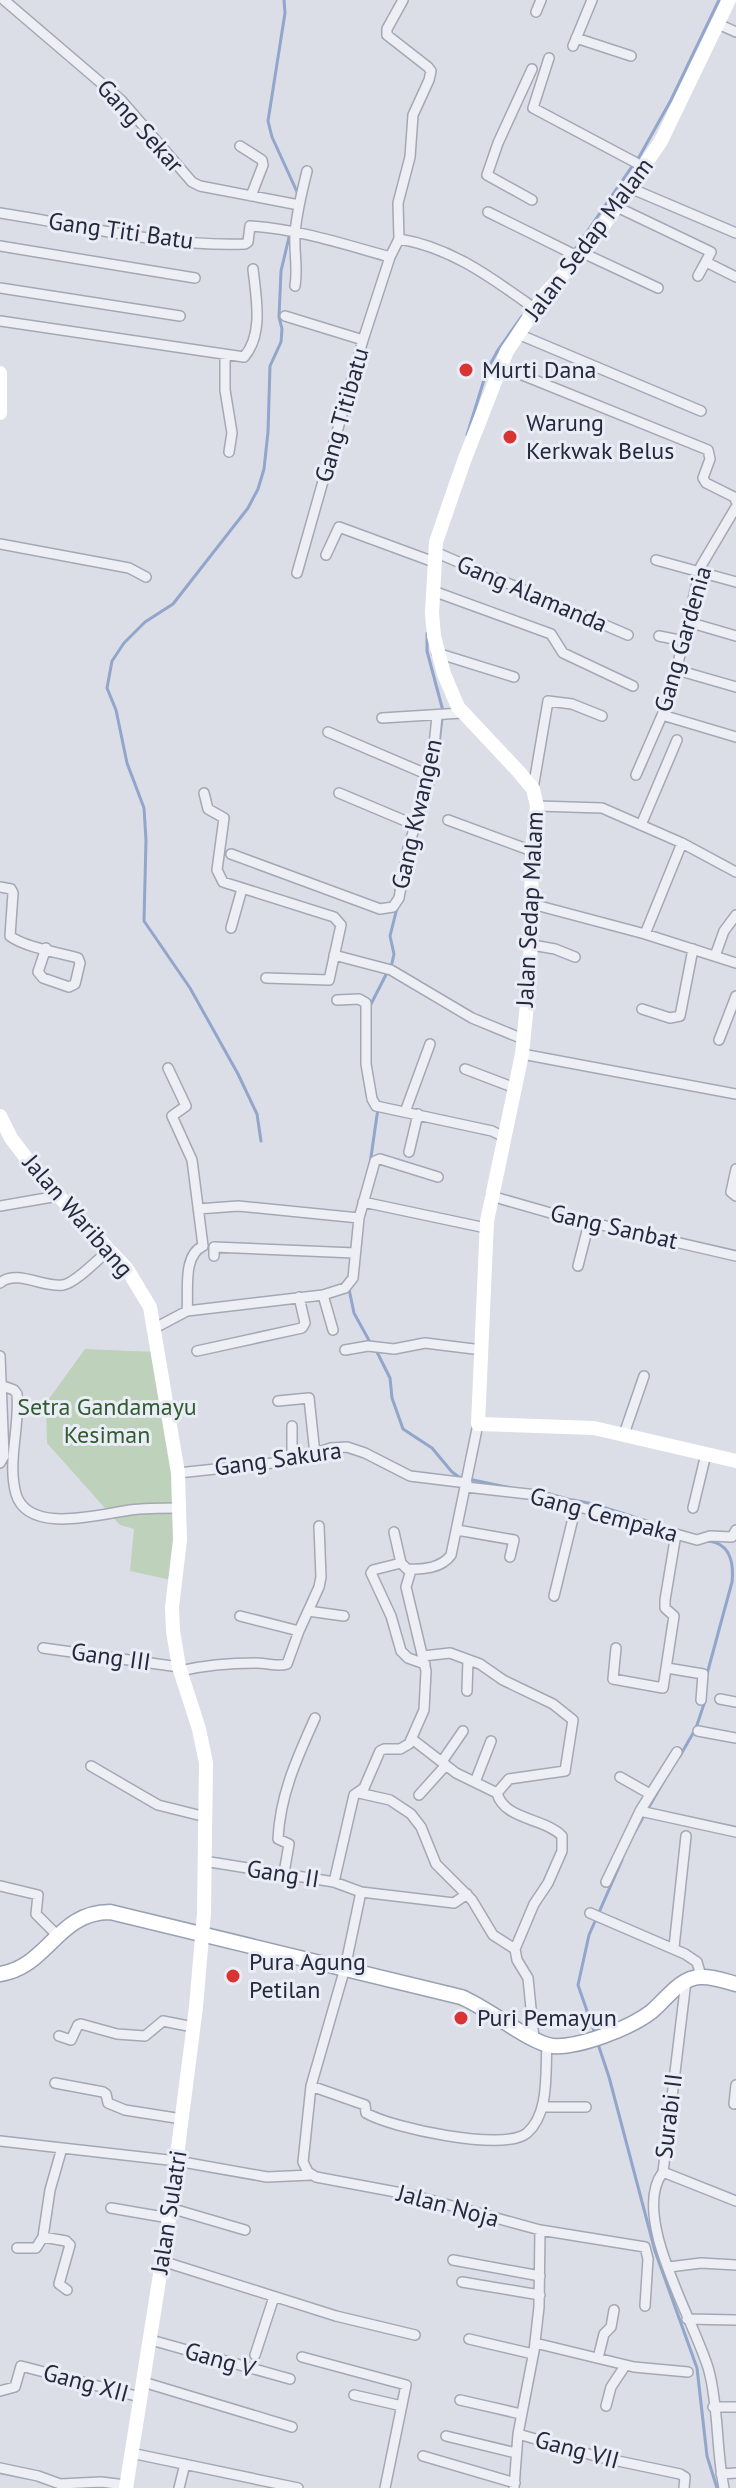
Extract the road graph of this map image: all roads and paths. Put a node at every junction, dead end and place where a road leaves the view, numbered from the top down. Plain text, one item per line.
1 (4, 0) edge
2 (403, 0) edge
3 (541, 0) edge
4 (592, 0) edge
5 (729, 0) edge
6 (536, 12) dead end
7 (718, 24) junction
8 (736, 32) edge
9 (631, 56) dead end
10 (549, 58) dead end
11 (532, 69) dead end
12 (240, 146) dead end
13 (638, 163) junction
14 (307, 171) dead end
15 (630, 188) junction
16 (251, 196) junction
17 (532, 200) dead end
18 (297, 205) junction
19 (617, 207) junction
20 (488, 212) dead end
21 (0, 213) edge
22 (291, 231) junction
23 (736, 233) edge
24 (399, 239) junction
25 (0, 246) edge
26 (577, 254) junction
27 (390, 257) junction
28 (706, 262) junction
29 (253, 269) dead end
30 (698, 276) dead end
31 (736, 277) edge
32 (195, 278) dead end
33 (295, 286) dead end
34 (0, 288) edge
35 (658, 288) dead end
36 (531, 306) junction
37 (180, 316) dead end
38 (285, 316) dead end
39 (0, 321) edge
40 (518, 334) junction
41 (363, 340) junction
42 (225, 355) junction
43 (500, 366) junction
44 (0, 373) edge
45 (701, 411) dead end
46 (0, 413) edge
47 (229, 452) dead end
48 (736, 504) edge
49 (0, 544) edge
50 (326, 555) dead end
51 (432, 559) junction
52 (656, 560) dead end
53 (700, 571) junction
54 (297, 573) dead end
55 (146, 577) dead end
56 (736, 582) edge
57 (433, 591) junction
58 (688, 622) junction
59 (628, 635) dead end
60 (659, 636) dead end
61 (736, 636) edge
62 (684, 641) junction
63 (437, 653) junction
64 (677, 670) junction
65 (514, 677) dead end
66 (633, 686) dead end
67 (736, 687) edge
68 (462, 713) junction
69 (441, 715) junction
70 (662, 715) junction
71 (602, 716) dead end
72 (382, 718) dead end
73 (328, 732) dead end
74 (736, 737) edge
75 (677, 740) dead end
76 (636, 775) dead end
77 (431, 776) junction
78 (533, 789) junction
79 (204, 793) dead end
80 (339, 793) dead end
81 (537, 806) junction
82 (448, 820) dead end
83 (415, 825) junction
84 (641, 825) junction
85 (682, 843) junction
86 (532, 851) junction
87 (231, 854) dead end
88 (736, 872) edge
89 (0, 887) edge
90 (242, 889) junction
91 (532, 904) junction
92 (736, 915) edge
93 (5, 919) edge
94 (231, 928) dead end
95 (645, 934) junction
96 (532, 945) junction
97 (46, 948) junction
98 (693, 949) junction
99 (334, 955) junction
100 (715, 956) junction
101 (575, 957) dead end
102 (736, 963) edge
103 (266, 978) dead end
104 (736, 996) edge
105 (337, 1000) dead end
106 (642, 1009) dead end
107 (719, 1040) dead end
108 (430, 1044) dead end
109 (522, 1047) junction
110 (168, 1068) dead end
111 (465, 1069) dead end
112 (515, 1088) junction
113 (736, 1094) edge
114 (405, 1112) junction
115 (418, 1114) junction
116 (0, 1116) edge
117 (504, 1137) junction
118 (409, 1152) dead end
119 (736, 1169) edge
120 (438, 1177) dead end
121 (58, 1196) junction
122 (491, 1196) junction
123 (736, 1196) edge
124 (363, 1202) junction
125 (0, 1206) edge
126 (198, 1209) junction
127 (357, 1218) junction
128 (589, 1223) junction
129 (486, 1228) junction
130 (110, 1249) junction
131 (353, 1253) junction
132 (214, 1256) dead end
133 (736, 1256) edge
134 (578, 1266) dead end
135 (0, 1283) edge
136 (323, 1295) junction
137 (299, 1297) junction
138 (187, 1311) junction
139 (153, 1329) junction
140 (333, 1330) dead end
141 (345, 1350) dead end
142 (482, 1350) junction
143 (197, 1351) dead end
144 (0, 1356) edge
145 (644, 1376) dead end
146 (3, 1386) junction
147 (278, 1401) dead end
148 (478, 1424) junction
149 (292, 1426) dead end
150 (624, 1434) junction
151 (315, 1454) junction
152 (706, 1454) junction
153 (292, 1461) junction
154 (736, 1461) edge
155 (0, 1463) edge
156 (178, 1473) junction
157 (467, 1481) junction
158 (576, 1506) junction
159 (180, 1508) junction
160 (693, 1508) dead end
161 (319, 1526) dead end
162 (457, 1530) junction
163 (736, 1530) edge
164 (394, 1532) dead end
165 (676, 1534) junction
166 (510, 1557) dead end
167 (401, 1563) junction
168 (411, 1570) junction
169 (554, 1596) dead end
170 (308, 1611) junction
171 (240, 1616) dead end
172 (344, 1616) dead end
173 (299, 1631) junction
174 (43, 1648) dead end
175 (616, 1648) dead end
176 (424, 1660) junction
177 (468, 1660) junction
178 (667, 1668) junction
179 (180, 1669) junction
180 (467, 1691) dead end
181 (720, 1699) dead end
182 (701, 1700) dead end
183 (736, 1702) edge
184 (315, 1718) dead end
185 (463, 1731) dead end
186 (698, 1731) dead end
187 (736, 1738) edge
188 (412, 1739) junction
189 (491, 1741) dead end
190 (677, 1752) dead end
191 (444, 1763) junction
192 (91, 1766) dead end
193 (620, 1777) dead end
194 (475, 1782) junction
195 (359, 1793) junction
196 (497, 1793) junction
197 (650, 1794) junction
198 (419, 1795) dead end
199 (643, 1811) junction
200 (206, 1817) junction
201 (736, 1832) edge
202 (686, 1836) dead end
203 (204, 1861) junction
204 (284, 1873) junction
205 (334, 1882) junction
206 (606, 1882) dead end
207 (1, 1886) edge
208 (361, 1892) junction
209 (467, 1894) junction
210 (594, 1914) dead end
211 (203, 1934) junction
212 (57, 1935) junction
213 (674, 1947) junction
214 (515, 1949) junction
215 (345, 1968) junction
216 (0, 1974) edge
217 (693, 1979) junction
218 (736, 1984) edge
219 (193, 2027) junction
220 (59, 2036) dead end
221 (540, 2042) junction
222 (55, 2083) dead end
223 (736, 2085) edge
224 (311, 2086) junction
225 (734, 2104) dead end
226 (543, 2107) junction
227 (586, 2107) dead end
228 (182, 2119) junction
229 (0, 2141) edge
230 (62, 2148) junction
231 (177, 2161) junction
232 (303, 2162) junction
233 (663, 2172) junction
234 (311, 2175) junction
235 (294, 2177) junction
236 (736, 2201) edge
237 (111, 2208) dead end
238 (169, 2213) junction
239 (245, 2230) dead end
240 (540, 2230) junction
241 (43, 2237) junction
242 (17, 2248) dead end
243 (453, 2260) dead end
244 (162, 2261) junction
245 (736, 2265) edge
246 (669, 2267) junction
247 (540, 2276) junction
248 (462, 2282) dead end
249 (67, 2290) dead end
250 (540, 2295) junction
251 (274, 2297) junction
252 (645, 2306) dead end
253 (614, 2310) dead end
254 (687, 2319) junction
255 (736, 2320) edge
256 (415, 2335) dead end
257 (469, 2339) dead end
258 (151, 2340) junction
259 (535, 2343) junction
260 (533, 2354) junction
261 (255, 2355) dead end
262 (302, 2357) dead end
263 (598, 2358) junction
264 (625, 2366) junction
265 (688, 2372) dead end
266 (290, 2379) dead end
267 (142, 2390) junction
268 (0, 2391) edge
269 (354, 2395) dead end
270 (460, 2400) dead end
271 (402, 2406) junction
272 (606, 2406) dead end
273 (713, 2407) junction
274 (736, 2407) edge
275 (521, 2414) junction
276 (292, 2427) dead end
277 (518, 2434) junction
278 (446, 2436) dead end
279 (131, 2453) junction
280 (516, 2453) junction
281 (423, 2456) dead end
282 (185, 2464) junction
283 (0, 2468) edge
284 (736, 2473) edge
285 (721, 2474) junction
286 (235, 2475) junction
287 (265, 2485) edge
288 (126, 2486) edge
289 (514, 2486) edge
290 (179, 2488) edge
291 (232, 2488) edge
292 (298, 2488) edge
293 (385, 2488) edge
294 (684, 2488) edge
295 (724, 2488) edge

1 - 16 street, Gang Sekar
2 - 24 street
3 - 6 street
4 - 9 street
5 - 7 street, Jalan Sedap Malam
7 - 8 street
7 - 13 street, Jalan Sedap Malam
10 - 13 street
11 - 17 street
12 - 16 street
13 - 15 street, Jalan Sedap Malam
14 - 18 street
15 - 19 street, Jalan Sedap Malam
15 - 23 street
16 - 18 street, Gang Sekar
18 - 22 street
19 - 26 street, Jalan Sedap Malam
19 - 28 street
20 - 26 street
21 - 22 street, Gang Titi Batu
22 - 27 street
22 - 33 street
24 - 27 street, Gang Titibatu
24 - 36 street
25 - 32 street
26 - 35 street
26 - 36 street, Jalan Sedap Malam
27 - 41 street, Gang Titibatu
28 - 30 street
28 - 31 street
29 - 42 street
34 - 37 street
36 - 40 street, Jalan Sedap Malam
38 - 41 street
39 - 42 street
40 - 43 street, Jalan Sedap Malam
40 - 45 street
41 - 54 street, Gang Titibatu
42 - 47 street
43 - 48 street, Gang Gardenia
43 - 51 street, Jalan Sedap Malam
44 - 46 street
48 - 53 street, Gang Gardenia
49 - 55 street
50 - 51 street, Gang Alamanda
51 - 57 street, Jalan Sedap Malam
51 - 59 street, Gang Alamanda
52 - 53 street
53 - 56 street
53 - 58 street, Gang Gardenia
57 - 63 street, Jalan Sedap Malam
57 - 66 street
58 - 61 street
58 - 62 street, Gang Gardenia
60 - 62 street
62 - 64 street, Gang Gardenia
63 - 65 street
63 - 68 street, Jalan Sedap Malam
64 - 67 street
64 - 70 street, Gang Gardenia
68 - 69 street, Gang Kwangen
68 - 78 street, Jalan Sedap Malam
69 - 72 street
69 - 77 street, Gang Kwangen
70 - 74 street
70 - 76 street, Gang Gardenia
71 - 78 street
73 - 77 street
75 - 84 street
77 - 83 street, Gang Kwangen
78 - 81 street, Jalan Sedap Malam
79 - 90 street
80 - 83 street
81 - 84 street
81 - 86 street, Jalan Sedap Malam
82 - 86 street
83 - 87 street, Gang Kwangen
84 - 85 street
85 - 88 street
85 - 95 street
86 - 91 street, Jalan Sedap Malam
89 - 93 street
90 - 94 street
90 - 99 street
91 - 95 street
91 - 96 street, Jalan Sedap Malam
92 - 100 street
93 - 97 street
95 - 98 street
96 - 101 street
96 - 109 street, Jalan Sedap Malam
97 - 97 street
98 - 100 street
98 - 106 street
99 - 103 street
99 - 109 street
100 - 102 street
104 - 107 street
105 - 114 street
108 - 114 street
109 - 112 street, Jalan Sedap Malam
109 - 113 street
110 - 126 street
111 - 112 street
112 - 117 street, Jalan Sedap Malam
114 - 115 street
115 - 117 street
115 - 118 street
116 - 121 street, Jalan Waribang
117 - 122 street, Jalan Sedap Malam
119 - 123 street
120 - 124 street
121 - 125 street
121 - 130 street, Jalan Waribang
122 - 128 street, Gang Sanbat
122 - 129 street, Jalan Sedap Malam
124 - 127 street
124 - 129 street
126 - 127 street
126 - 138 street
127 - 131 street
128 - 133 street, Gang Sanbat
128 - 134 street
129 - 142 street, Jalan Sedap Malam
130 - 135 street
130 - 139 street, Jalan Waribang
131 - 132 street
131 - 136 street
136 - 137 street
136 - 140 street
137 - 138 street
137 - 143 street
138 - 139 street
139 - 156 street, Jalan Waribang
141 - 142 street
142 - 148 street, Jalan Sedap Malam
144 - 146 street
145 - 150 street
146 - 155 street
146 - 159 street
147 - 151 street
148 - 150 street
148 - 157 street
149 - 153 street
150 - 152 street
151 - 153 street, Gang Sakura
151 - 157 street, Gang Sakura
152 - 154 street
152 - 160 street
153 - 156 street, Gang Sakura
156 - 159 street, Jalan Waribang
157 - 158 street, Gang Cempaka
157 - 162 street
158 - 165 street, Gang Cempaka
158 - 169 street
159 - 179 street, Jalan Waribang
161 - 170 street
162 - 166 street
162 - 168 street
163 - 165 street, Gang Cempaka
164 - 167 street
165 - 178 street
167 - 168 street
167 - 176 street
168 - 176 street
170 - 172 street
170 - 173 street
171 - 173 street
173 - 179 street
174 - 179 street, Gang III
175 - 178 street
176 - 177 street
176 - 188 street
177 - 180 street
177 - 196 street
178 - 182 street
179 - 200 street, Jalan Waribang
181 - 183 street
184 - 204 street
185 - 191 street
186 - 187 street
188 - 191 street
188 - 195 street
189 - 194 street
190 - 197 street
191 - 194 street
191 - 198 street
192 - 200 street
193 - 197 street
194 - 196 street
195 - 205 street
195 - 209 street
196 - 214 street
197 - 199 street
199 - 201 street
199 - 206 street
200 - 203 street, Jalan Waribang
202 - 213 street
203 - 204 street, Gang II
203 - 211 street, Jalan Waribang
204 - 205 street, Gang II
205 - 208 street, Gang II
207 - 212 street
208 - 209 street, Gang II
208 - 215 street
209 - 214 street
210 - 213 street
211 - 212 street
211 - 215 street
211 - 219 street, Jalan Sulatri
212 - 216 street
213 - 217 street
214 - 221 street
215 - 221 street
215 - 224 street
217 - 218 street
217 - 221 street
217 - 233 street, Surabi II
219 - 220 street
219 - 228 street, Jalan Sulatri
221 - 226 street
222 - 228 street
223 - 225 street
224 - 226 street
224 - 232 street
226 - 227 street
228 - 231 street, Jalan Sulatri
229 - 230 street, Jalan Noja
230 - 231 street, Jalan Noja
230 - 241 street
231 - 235 street, Jalan Noja
231 - 238 street, Jalan Sulatri
232 - 234 street
232 - 235 street
233 - 236 street, Surabi II
233 - 246 street
234 - 235 street, Jalan Noja
234 - 240 street, Jalan Noja
237 - 238 street
238 - 239 street
238 - 244 street, Jalan Sulatri
240 - 247 street
240 - 252 street, Jalan Noja
241 - 242 street
241 - 249 street
243 - 247 street
244 - 251 street
244 - 258 street, Jalan Sulatri
245 - 246 street
246 - 254 street
247 - 250 street
248 - 250 street
250 - 259 street
251 - 256 street
251 - 261 street
253 - 263 street
254 - 255 street
254 - 273 street
257 - 260 street
258 - 266 street, Gang V
258 - 267 street, Jalan Sulatri
259 - 260 street
259 - 263 street
260 - 275 street
262 - 271 street
263 - 264 street
264 - 265 street
264 - 272 street
267 - 268 street, Gang XII
267 - 276 street
267 - 279 street, Jalan Sulatri
269 - 271 street
270 - 275 street
271 - 293 street
273 - 274 street
273 - 285 street
275 - 277 street
277 - 280 street
277 - 294 street, Gang VII
278 - 280 street
279 - 282 street
279 - 288 street, Jalan Sulatri
280 - 289 street
281 - 289 street
282 - 286 street
282 - 290 street
283 - 288 street
284 - 285 street
285 - 295 street
286 - 287 street
286 - 291 street
287 - 292 street

